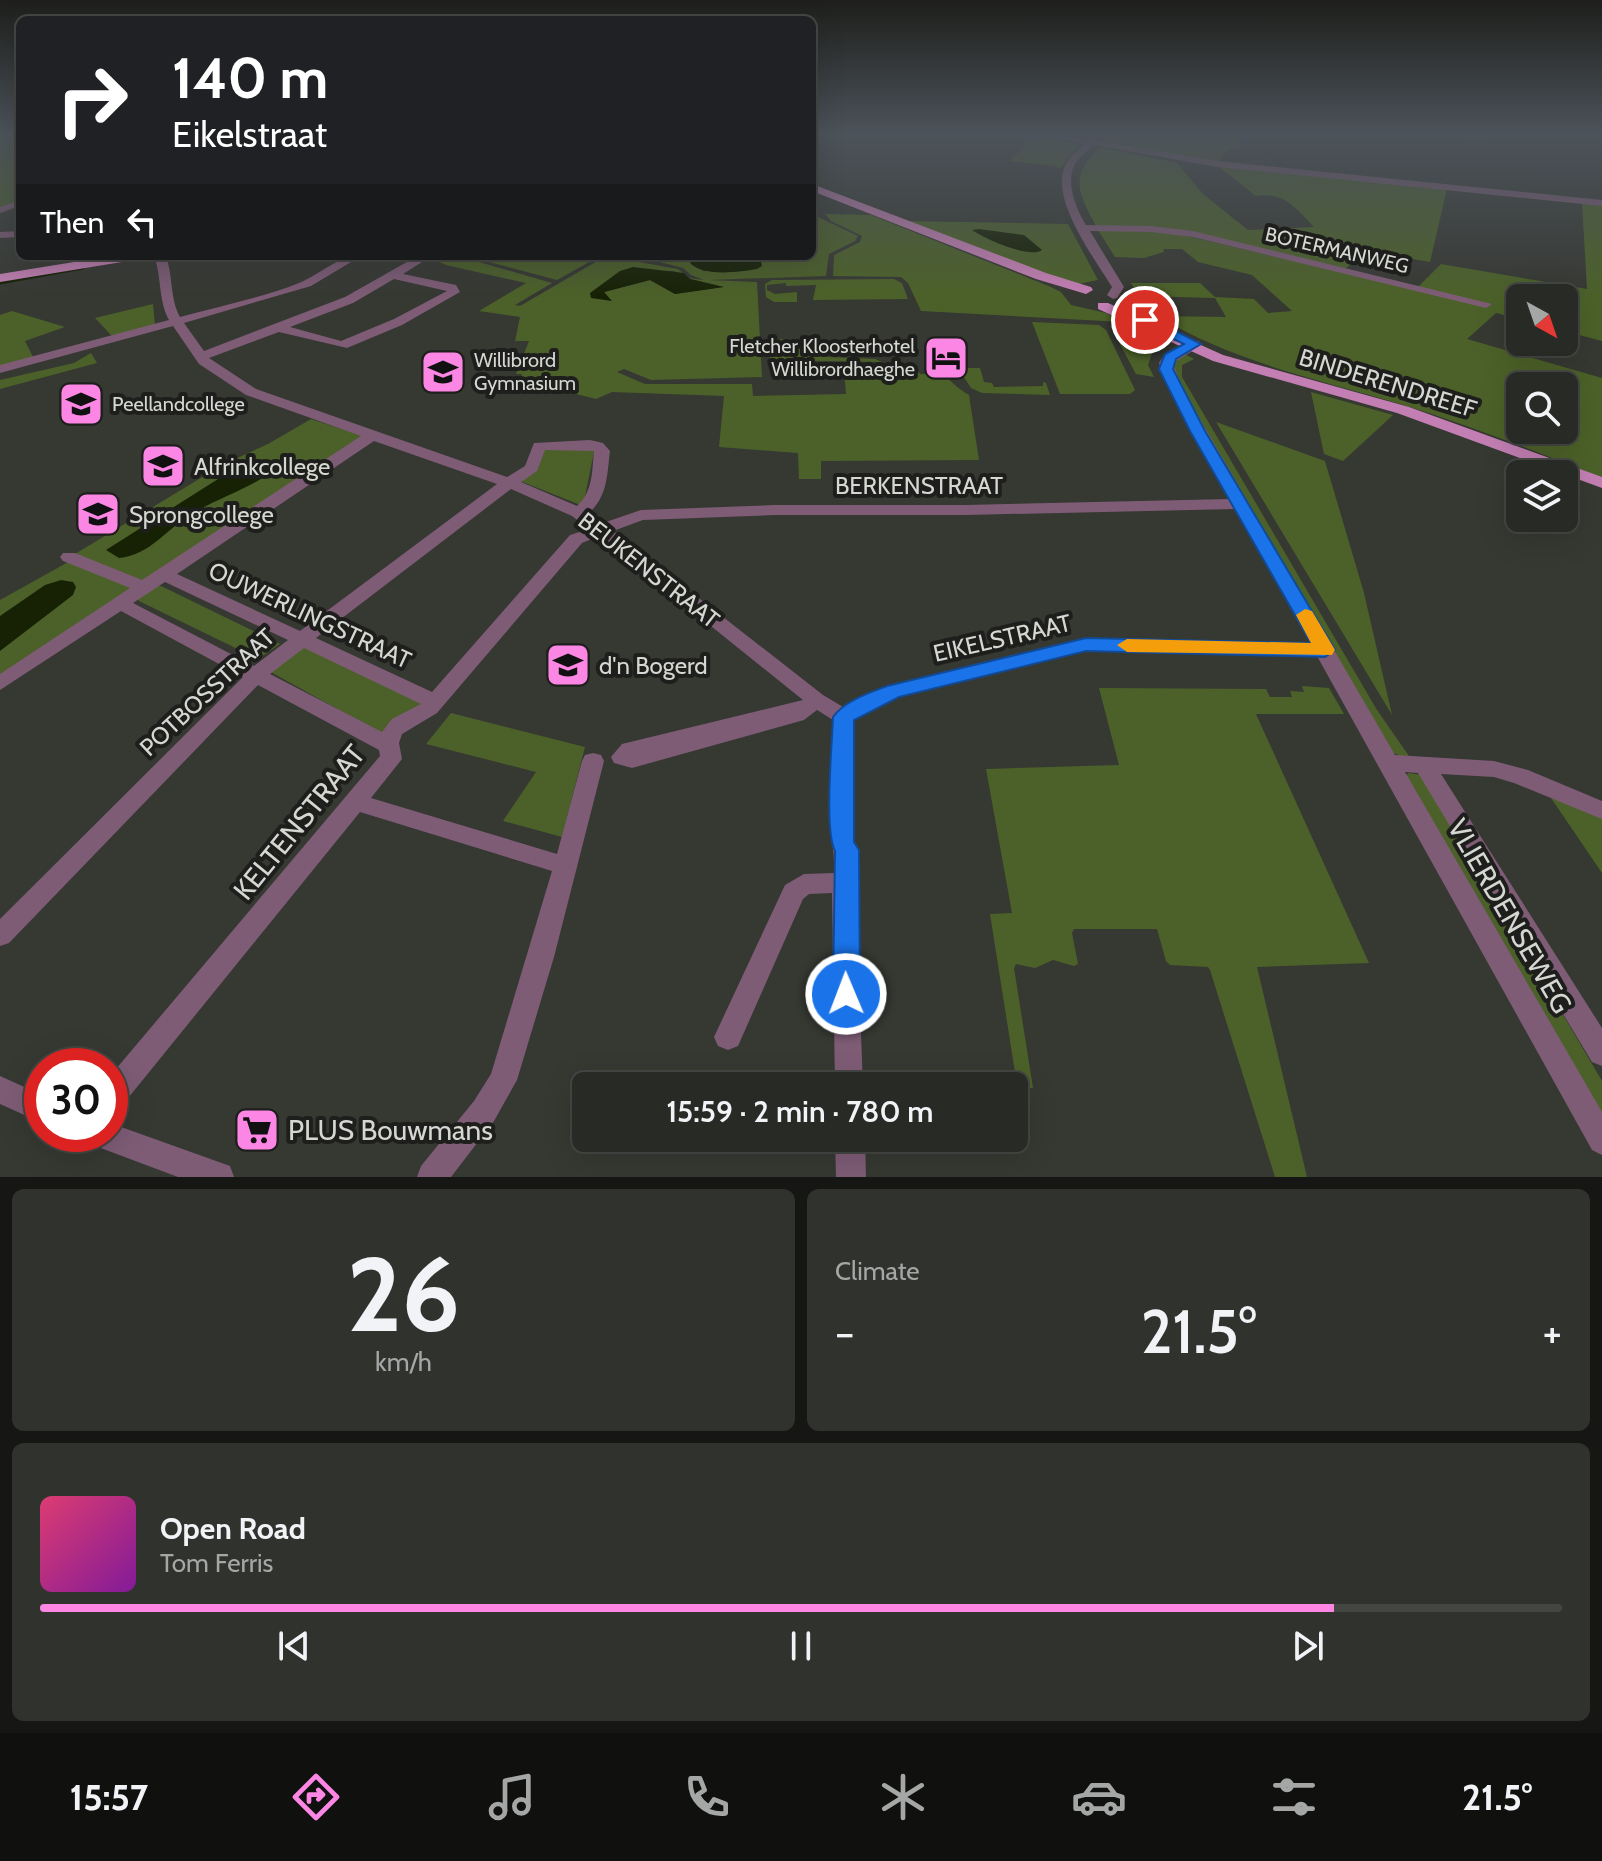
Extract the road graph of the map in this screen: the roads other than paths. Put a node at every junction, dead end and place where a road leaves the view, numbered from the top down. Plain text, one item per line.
1 (1068, 188) edge
2 (1455, 188) edge
3 (816, 189) edge
4 (1602, 203) edge
5 (1079, 218) junction
6 (104, 260) edge
7 (162, 260) edge
8 (348, 260) edge
9 (418, 260) dead end
10 (394, 275) junction
11 (0, 278) edge
12 (1110, 296) junction
13 (1486, 304) dead end
14 (178, 324) junction
15 (280, 328) junction
16 (1191, 345) junction
17 (201, 357) junction
18 (0, 369) edge
19 (371, 436) junction
20 (1602, 483) edge
21 (510, 484) junction
22 (1242, 504) junction
23 (578, 513) junction
24 (600, 529) junction
25 (69, 557) dead end
26 (163, 574) junction
27 (143, 587) junction
28 (119, 603) junction
29 (300, 641) junction
30 (1325, 650) junction
31 (257, 674) junction
32 (0, 683) edge
33 (435, 702) junction
34 (810, 704) junction
35 (843, 717) junction
36 (388, 745) junction
37 (593, 761) dead end
38 (1389, 763) junction
39 (1425, 766) junction
40 (355, 802) junction
41 (1602, 810) edge
42 (566, 866) junction
43 (847, 882) junction
44 (0, 935) edge
45 (728, 1037) dead end
46 (1602, 1053) edge
47 (849, 1072) edge
48 (128, 1076) edge
49 (0, 1090) edge
50 (24, 1101) edge
51 (1602, 1140) edge
52 (128, 1144) edge
53 (850, 1152) edge
54 (219, 1177) edge
55 (432, 1177) edge
56 (851, 1177) edge

1 - 5 street
2 - 4 street
3 - 12 main road
5 - 12 street
5 - 13 street, BOTERMANWEG
6 - 11 main road
7 - 14 street, BEUKENSTRAAT
8 - 14 street
9 - 10 street
10 - 15 street
10 - 15 street
12 - 16 main road
14 - 17 street, BEUKENSTRAAT
14 - 18 street
15 - 17 street
16 - 20 main road, BINDERENDREEF
16 - 22 street, VLIERDENSEWEG
17 - 19 street, BEUKENSTRAAT
19 - 21 street, BEUKENSTRAAT
19 - 26 street
21 - 23 street, BEUKENSTRAAT
21 - 23 street, POTBOSSTRAAT
21 - 29 street, POTBOSSTRAAT
22 - 24 street, BERKENSTRAAT
22 - 30 street, VLIERDENSEWEG
23 - 24 street, BEUKENSTRAAT
24 - 33 street, KELTENSTRAAT
24 - 34 street, BEUKENSTRAAT
25 - 27 street
26 - 27 street
26 - 29 street, OUWERLINGSTRAAT
27 - 28 street
28 - 31 street
28 - 32 street
29 - 31 street, POTBOSSTRAAT
29 - 33 street, OUWERLINGSTRAAT
30 - 35 street, EIKELSTRAAT
30 - 38 street, VLIERDENSEWEG
31 - 36 street
31 - 44 street, POTBOSSTRAAT
33 - 36 street, KELTENSTRAAT
34 - 34 street
34 - 35 street, BEUKENSTRAAT
35 - 43 street
36 - 40 street, KELTENSTRAAT
37 - 42 street
38 - 39 street
38 - 51 street, VLIERDENSEWEG
39 - 41 street
39 - 46 street, VLIERDENSEWEG
40 - 42 street
40 - 48 street, KELTENSTRAAT
42 - 55 street
43 - 45 street
43 - 47 street
49 - 50 street
52 - 54 street
53 - 56 street

